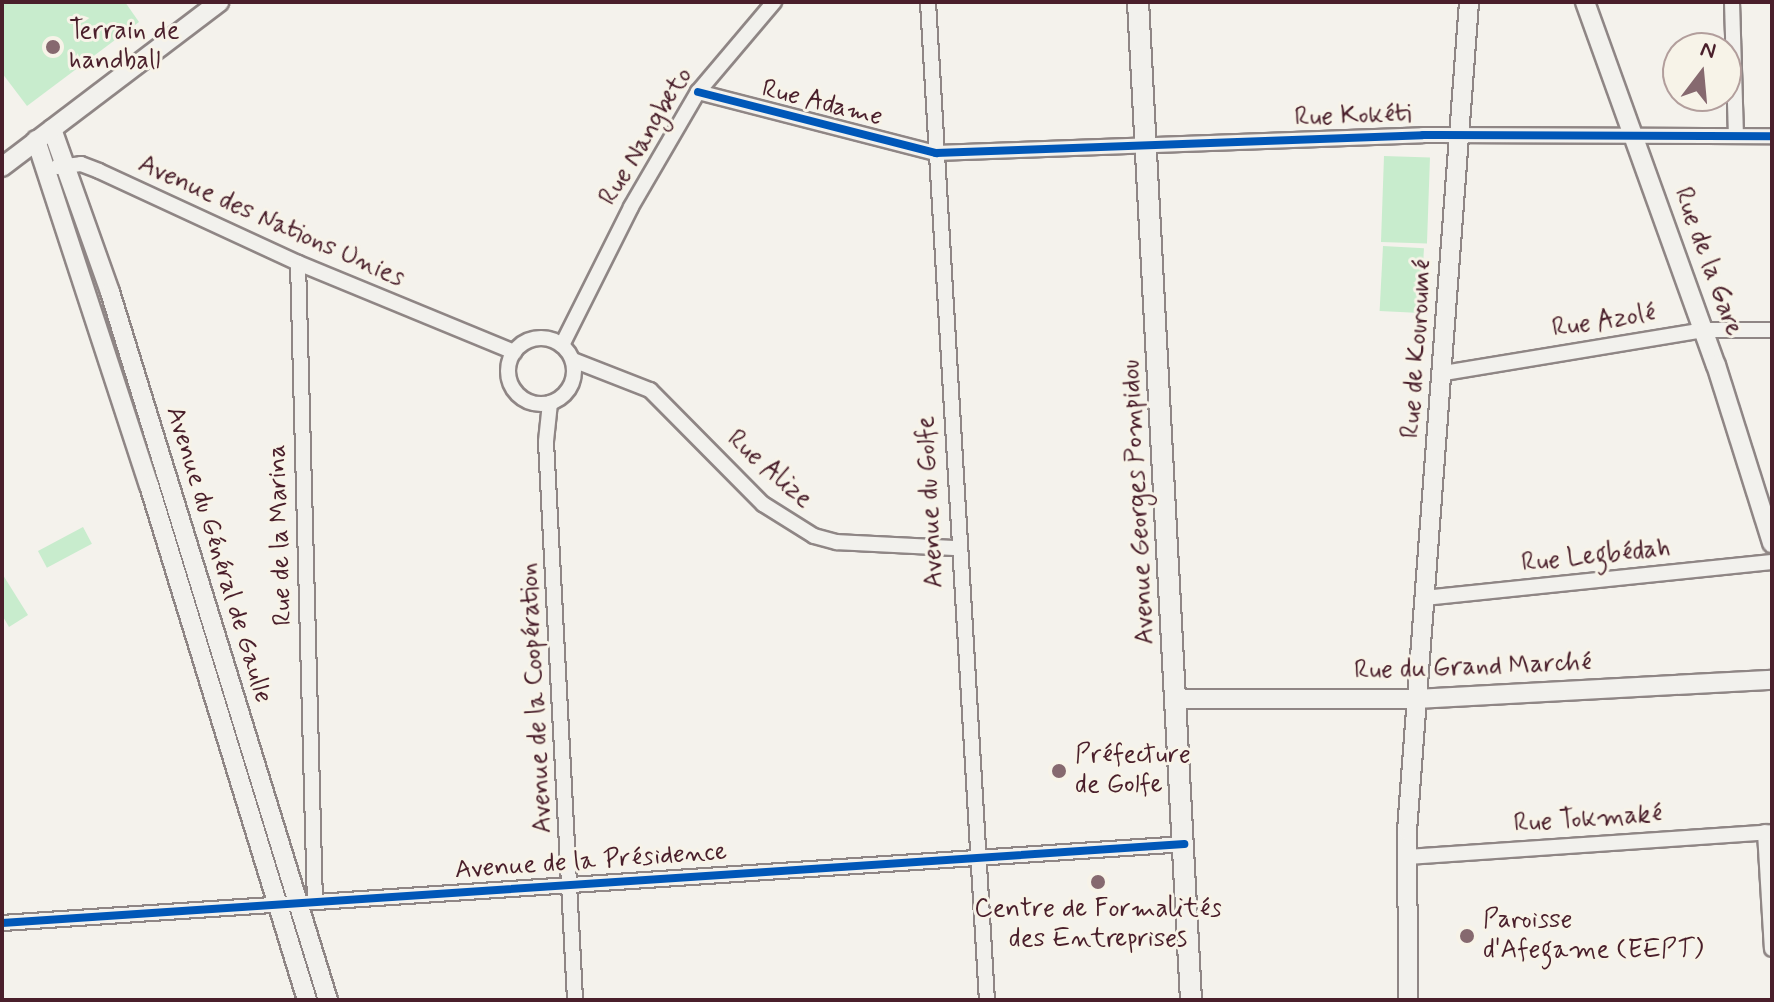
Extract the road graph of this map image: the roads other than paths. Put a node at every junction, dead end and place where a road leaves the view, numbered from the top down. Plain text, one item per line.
1 (219, 2) edge
2 (774, 2) edge
3 (928, 2) edge
4 (1138, 2) edge
5 (1469, 2) edge
6 (1585, 2) edge
7 (1732, 2) edge
8 (698, 92) junction
9 (52, 129) junction
10 (1633, 132) junction
11 (1736, 135) junction
12 (1772, 136) edge
13 (1458, 137) junction
14 (36, 140) junction
15 (1146, 143) junction
16 (936, 153) junction
17 (58, 166) junction
18 (2, 167) edge
19 (298, 263) junction
20 (578, 308) junction
21 (1703, 330) junction
22 (1772, 330) edge
23 (546, 338) junction
24 (562, 345) junction
25 (511, 358) junction
26 (573, 360) junction
27 (1444, 373) junction
28 (621, 375) junction
29 (574, 377) junction
30 (542, 403) junction
31 (169, 517) junction
32 (1772, 543) edge
33 (957, 548) junction
34 (1772, 562) edge
35 (1424, 598) junction
36 (1772, 680) edge
37 (1176, 699) junction
38 (1416, 699) junction
39 (1768, 832) edge
40 (1184, 844) junction
41 (978, 854) junction
42 (1407, 857) junction
43 (571, 882) junction
44 (307, 903) junction
45 (279, 906) junction
46 (2, 923) edge
47 (1772, 949) edge
48 (307, 1000) edge
49 (328, 1000) edge
50 (575, 1000) edge
51 (987, 1000) edge
52 (1191, 1000) edge
53 (1408, 1000) edge

1 - 9 street
2 - 8 street, Rue Nangbeto
3 - 16 street, Avenue du Golfe
4 - 15 main road, Avenue Georges Pompidou
5 - 13 street, Rue de Kouroumé
6 - 10 street, Rue de la Gare
7 - 11 street
8 - 16 street, Rue Adame
8 - 20 street, Rue Nangbeto
9 - 14 street
9 - 17 street, Avenue du Général de Gaulle
10 - 11 street, Rue Kokéti
10 - 13 street, Rue Kokéti
10 - 21 street, Rue de la Gare
11 - 12 street, Rue Kokéti
13 - 15 street, Rue Kokéti
13 - 27 street, Rue de Kouroumé
14 - 17 street, Avenue du Général de Gaulle
14 - 18 street
15 - 16 street, Rue Kokéti
15 - 37 main road, Avenue Georges Pompidou
16 - 33 street, Avenue du Golfe
17 - 19 street, Avenue des Nations Unies
17 - 31 street, Avenue du Général de Gaulle
19 - 25 street, Avenue des Nations Unies
19 - 44 street, Rue de la Marina
20 - 23 street, Rue Nangbeto
20 - 24 street, Rue Nangbeto
21 - 22 street, Rue Azolé
21 - 27 street, Rue Azolé
21 - 32 street, Rue de la Gare
23 - 24 street
23 - 25 street
24 - 26 street
25 - 30 street
26 - 28 street, Rue Alize
26 - 29 street
27 - 35 street, Rue de Kouroumé
28 - 29 street
28 - 33 street, Rue Alize
29 - 30 street
30 - 43 street, Avenue de la Coopération
31 - 44 street, Avenue du Général de Gaulle
31 - 45 street, Avenue du Général de Gaulle
33 - 41 street, Avenue du Golfe
34 - 35 street, Rue Legbédah
35 - 38 street, Rue de Kouroumé
36 - 38 street, Rue du Grand Marché
37 - 38 street, Rue du Grand Marché
37 - 40 main road, Avenue Georges Pompidou
38 - 42 street, Rue de Kouroumé
39 - 42 street, Rue Tokmaké
39 - 47 street
40 - 41 street, Avenue de la Présidence
40 - 52 main road, Avenue Georges Pompidou
41 - 43 street, Avenue de la Présidence
41 - 51 street, Avenue du Golfe
42 - 53 street, Rue de Kouroumé
43 - 44 street, Avenue de la Présidence
43 - 50 street, Avenue de la Coopération
44 - 45 street, Avenue de la Présidence
44 - 49 street, Avenue du Général de Gaulle
45 - 46 street, Avenue de la Présidence
45 - 48 street, Avenue du Général de Gaulle

